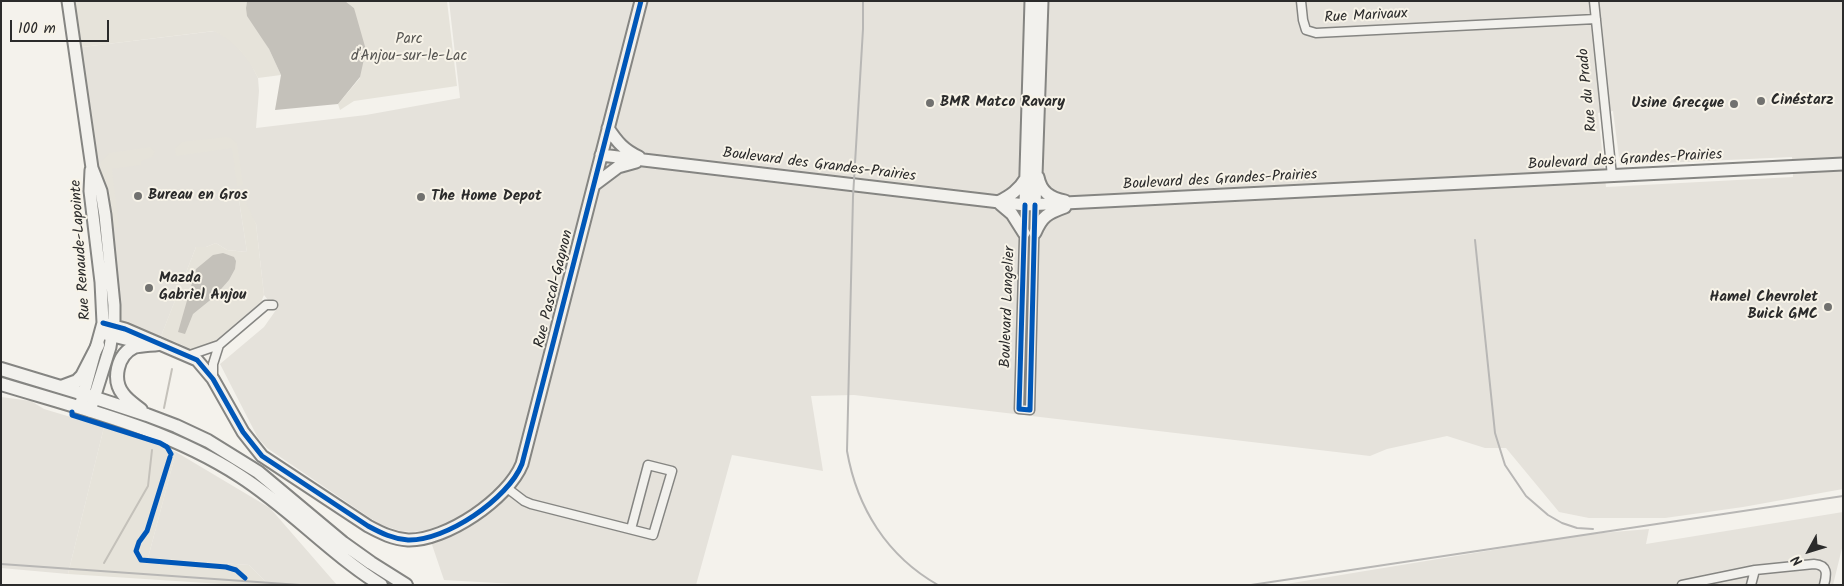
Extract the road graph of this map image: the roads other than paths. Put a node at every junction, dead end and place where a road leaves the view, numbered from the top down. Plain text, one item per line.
1 (68, 1) edge
2 (641, 1) edge
3 (1031, 1) edge
4 (1042, 1) edge
5 (1300, 1) edge
6 (1594, 1) edge
7 (1596, 20) junction
8 (608, 128) junction
9 (601, 155) junction
10 (645, 160) junction
11 (1036, 164) junction
12 (1843, 164) edge
13 (1612, 176) junction
14 (1026, 178) junction
15 (594, 185) junction
16 (998, 202) junction
17 (1079, 203) junction
18 (1030, 205) junction
19 (1030, 233) junction
20 (273, 305) dead end
21 (108, 329) junction
22 (158, 344) junction
23 (98, 345) junction
24 (220, 345) junction
25 (190, 355) junction
26 (1, 369) edge
27 (213, 379) junction
28 (1, 384) edge
29 (61, 387) junction
30 (89, 396) junction
31 (85, 409) junction
32 (147, 415) junction
33 (507, 488) junction
34 (631, 529) junction
35 (1755, 570) junction
36 (381, 585) edge
37 (406, 585) edge
38 (1682, 585) edge
39 (1751, 585) edge
40 (1824, 585) edge

1 - 21 main road, Rue Renaude-Lapointe
2 - 8 main road, Rue Pascal-Gagnon
3 - 14 main road, Boulevard Langelier
4 - 11 main road, Boulevard Langelier
5 - 7 street, Rue Marivaux
6 - 7 street, Rue du Prado
7 - 13 street, Rue du Prado
8 - 9 main road, Rue Pascal-Gagnon
8 - 10 main road
9 - 10 main road, Boulevard des Grandes-Prairies
9 - 15 main road, Rue Pascal-Gagnon
10 - 15 main road
10 - 16 main road, Boulevard des Grandes-Prairies
11 - 17 main road
11 - 18 main road, Boulevard Langelier
12 - 13 main road, Boulevard des Grandes-Prairies
13 - 17 main road, Boulevard des Grandes-Prairies
14 - 16 main road
14 - 18 main road, Boulevard Langelier
15 - 33 main road, Rue Pascal-Gagnon
16 - 18 main road, Boulevard des Grandes-Prairies
16 - 19 main road
17 - 18 main road, Boulevard des Grandes-Prairies
17 - 19 main road
18 - 19 street, Boulevard Langelier
19 - 19 street, Boulevard Langelier
20 - 24 street
21 - 22 main road
21 - 23 main road, Rue Renaude-Lapointe
21 - 30 main road, Rue Renaude-Lapointe
22 - 25 main road
22 - 32 main road
23 - 29 main road
23 - 30 main road, Rue Renaude-Lapointe
24 - 25 street
24 - 27 street
25 - 27 main road, Rue Pascal-Gagnon
26 - 29 main road
27 - 33 main road, Rue Pascal-Gagnon
28 - 31 main road
29 - 30 main road
30 - 31 main road, Rue Renaude-Lapointe
30 - 32 main road
31 - 36 main road
32 - 37 main road
33 - 34 street
34 - 34 street
35 - 38 street
35 - 39 street
35 - 40 street

